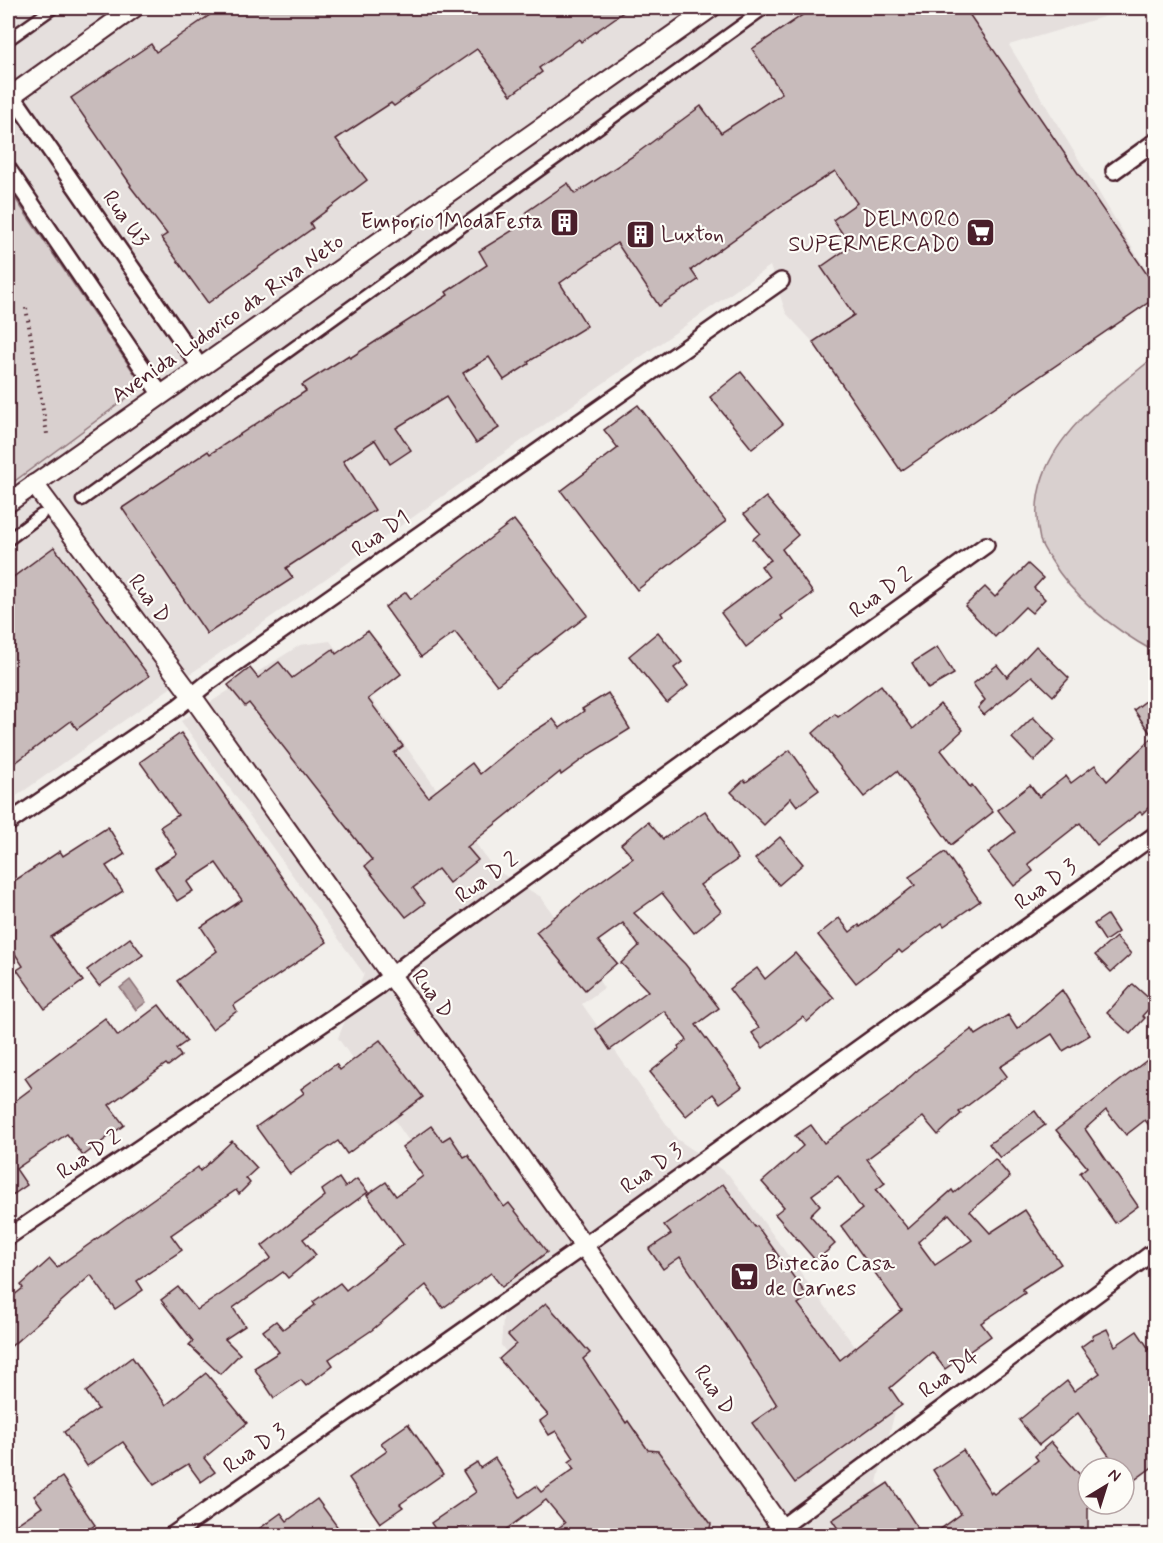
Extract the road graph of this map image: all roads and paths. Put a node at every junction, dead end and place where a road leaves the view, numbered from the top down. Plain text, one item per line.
1 (53, 8) edge
2 (135, 8) edge
3 (711, 8) edge
4 (765, 8) edge
5 (8, 39) edge
6 (10, 96) edge
7 (1155, 141) edge
8 (8, 169) edge
9 (1114, 171) dead end
10 (781, 281) dead end
11 (27, 308) dead end
12 (201, 368) junction
13 (161, 395) junction
14 (47, 434) dead end
15 (34, 484) junction
16 (82, 500) dead end
17 (8, 503) edge
18 (41, 515) dead end
19 (8, 540) edge
20 (986, 545) dead end
21 (192, 696) junction
22 (8, 823) edge
23 (1155, 834) edge
24 (391, 977) junction
25 (8, 1237) edge
26 (584, 1246) junction
27 (1155, 1250) edge
28 (779, 1533) edge
29 (171, 1536) edge

1 - 5 street
2 - 6 street
3 - 12 street, Avenida Ludovico da Riva Neto
4 - 16 street
6 - 12 street, Rua U3
7 - 9 street
8 - 13 street
10 - 21 street, Rua D1
11 - 14 path
12 - 13 street, Avenida Ludovico da Riva Neto
13 - 15 street, Avenida Ludovico da Riva Neto
15 - 17 street, Avenida Ludovico da Riva Neto
15 - 21 street, Rua D
18 - 19 street
20 - 24 street, Rua D 2
21 - 22 street, Rua D1
21 - 24 street, Rua D
23 - 26 street, Rua D 3
24 - 25 street, Rua D 2
24 - 26 street, Rua D
26 - 28 street, Rua D
26 - 29 street, Rua D 3
27 - 28 street, Rua D4

